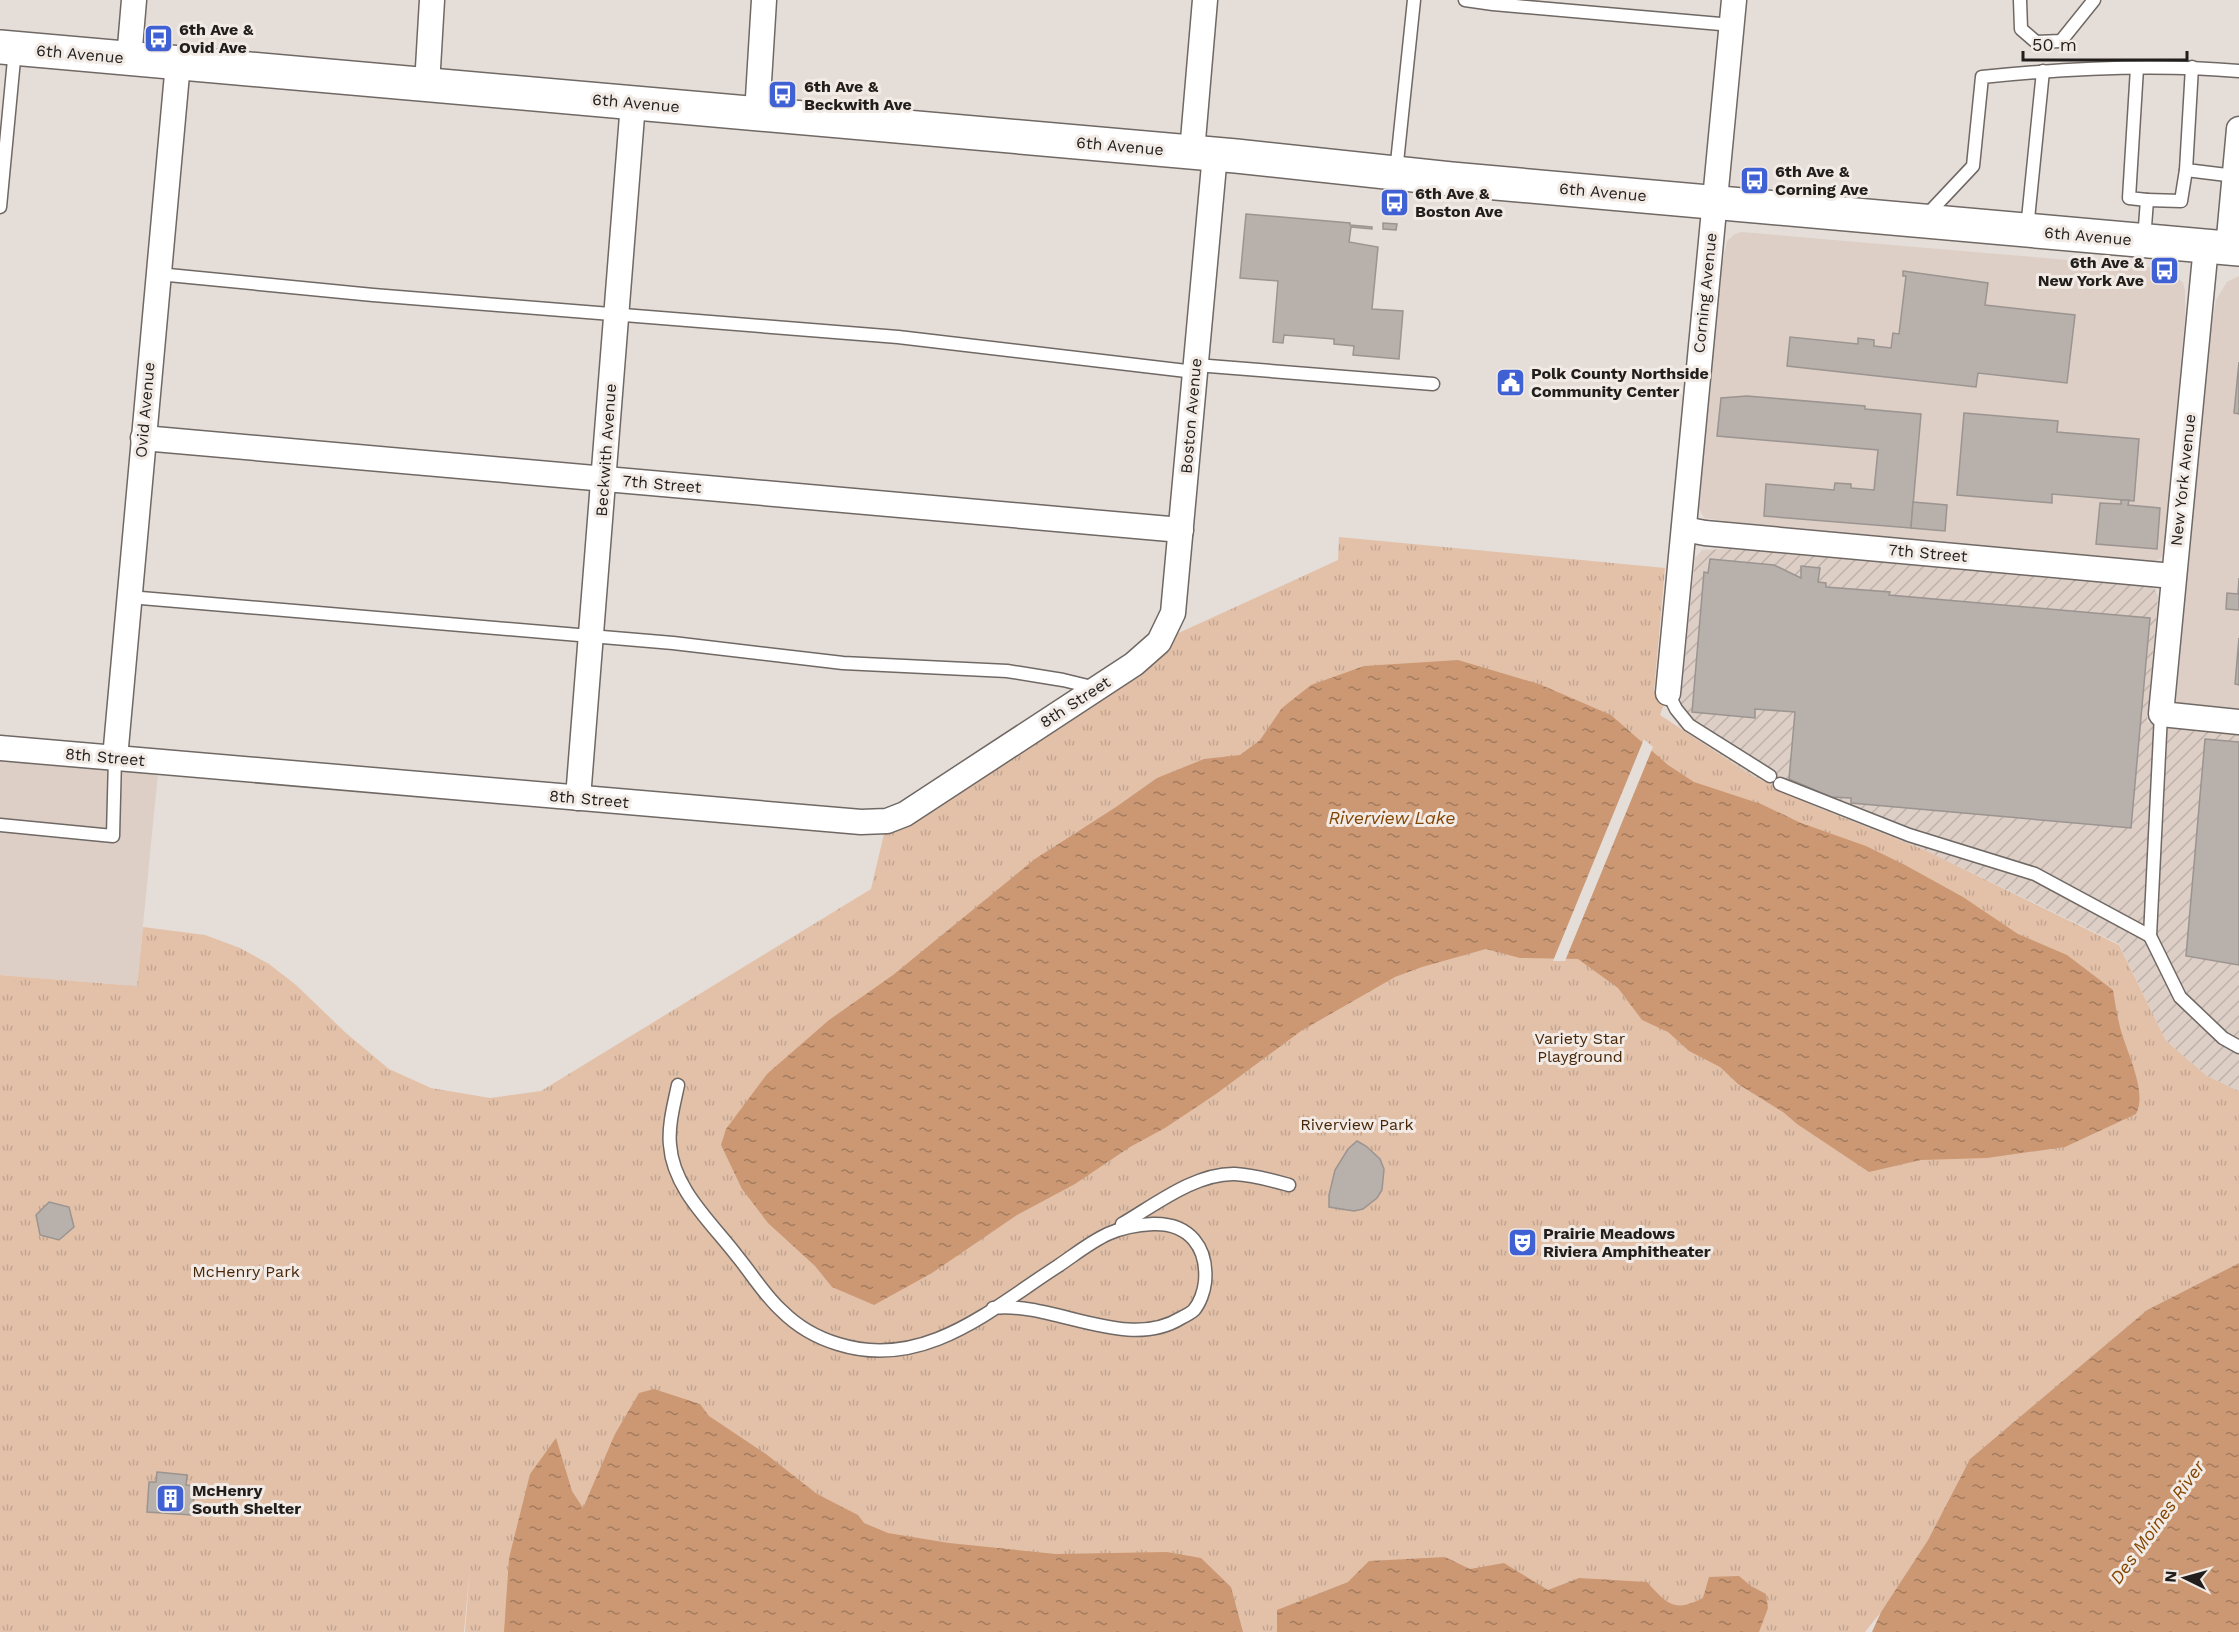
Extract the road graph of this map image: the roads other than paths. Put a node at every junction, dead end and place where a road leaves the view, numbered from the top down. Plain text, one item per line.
1 (134, 0) edge
2 (432, 0) edge
3 (764, 0) edge
4 (1205, 0) edge
5 (1414, 0) edge
6 (1465, 0) edge
7 (1734, 0) edge
8 (2020, 0) edge
9 (2094, 0) edge
10 (1732, 25) junction
11 (7, 48) edge
12 (129, 58) junction
13 (178, 63) junction
14 (2192, 67) junction
15 (2138, 68) junction
16 (2043, 71) junction
17 (2239, 71) edge
18 (427, 85) junction
19 (633, 103) junction
20 (757, 114) junction
21 (2239, 129) edge
22 (1203, 153) junction
23 (2186, 171) junction
24 (1396, 174) junction
25 (2235, 176) junction
26 (2147, 200) junction
27 (1714, 202) junction
28 (0, 206) edge
29 (1920, 222) junction
30 (2027, 230) junction
31 (2143, 241) junction
32 (2225, 248) edge
33 (158, 274) junction
34 (616, 315) junction
35 (1196, 369) junction
36 (1433, 384) dead end
37 (143, 438) junction
38 (603, 479) junction
39 (1684, 529) junction
40 (1181, 530) junction
41 (2173, 576) junction
42 (129, 597) junction
43 (591, 637) junction
44 (1134, 664) joint
45 (1097, 688) junction
46 (1668, 693) joint
47 (2161, 714) junction
48 (2239, 722) edge
49 (0, 748) edge
50 (115, 758) junction
51 (1770, 776) dead end
52 (1780, 784) dead end
53 (578, 798) junction
54 (0, 825) edge
55 (2150, 936) junction
56 (2239, 1047) edge
57 (678, 1085) dead end
58 (1289, 1185) dead end
59 (1111, 1231) junction
60 (993, 1308) junction

1 - 12 street
2 - 18 street
3 - 20 street
4 - 22 street, Boston Avenue
5 - 24 lane
6 - 10 lane
7 - 10 street, Corning Avenue
8 - 9 lane
10 - 27 street, Corning Avenue
11 - 12 main road, 6th Avenue
11 - 28 lane
12 - 13 main road, 6th Avenue
13 - 18 main road, 6th Avenue
13 - 33 street, Ovid Avenue
14 - 15 lane
14 - 17 lane
14 - 23 lane
15 - 16 lane
15 - 26 lane
16 - 29 lane
16 - 30 lane
18 - 19 main road, 6th Avenue
19 - 20 main road, 6th Avenue
19 - 34 street, Beckwith Avenue
20 - 22 main road, 6th Avenue
21 - 25 street, New York Avenue
22 - 24 main road, 6th Avenue
22 - 35 street, Boston Avenue
23 - 25 lane
23 - 26 lane
24 - 27 main road, 6th Avenue
25 - 32 street, New York Avenue
26 - 31 lane
27 - 29 main road, 6th Avenue
27 - 39 street, Corning Avenue
29 - 30 main road, 6th Avenue
30 - 31 main road, 6th Avenue
31 - 32 main road, 6th Avenue
32 - 41 street, New York Avenue
33 - 34 lane
33 - 37 street, Ovid Avenue
34 - 35 lane
34 - 38 street, Beckwith Avenue
35 - 36 lane
35 - 40 street, Boston Avenue
37 - 38 street, 7th Street
37 - 42 street, Ovid Avenue
38 - 40 street, 7th Street
38 - 43 street, Beckwith Avenue
39 - 41 street, 7th Street
39 - 46 street, Corning Avenue
40 - 44 street, Boston Avenue
41 - 47 street, New York Avenue
42 - 43 lane
42 - 50 street, Ovid Avenue
43 - 45 lane
43 - 53 street, Beckwith Avenue
44 - 45 street, 8th Street
45 - 53 street, 8th Street
46 - 51 lane
47 - 48 street
47 - 55 lane
49 - 50 street, 8th Street
50 - 53 street, 8th Street
50 - 54 lane
52 - 55 lane
55 - 56 lane
57 - 60 lane
58 - 59 lane
59 - 60 lane
59 - 60 lane

